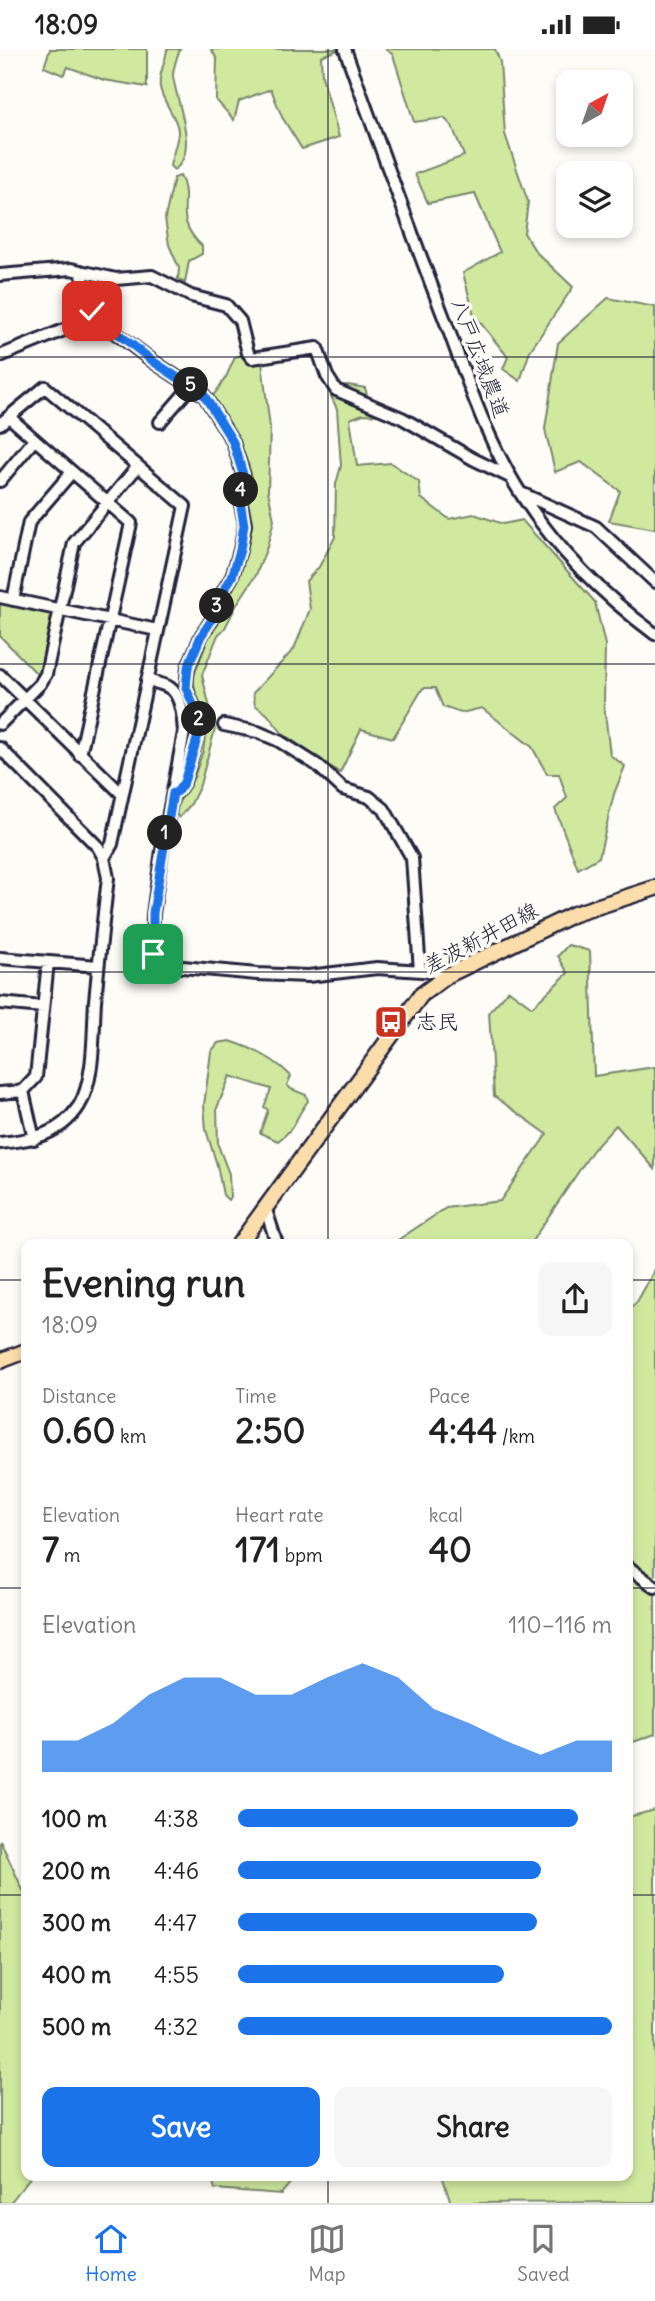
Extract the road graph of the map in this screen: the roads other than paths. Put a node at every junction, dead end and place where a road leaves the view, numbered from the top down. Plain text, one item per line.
1 (345, 49) edge
2 (82, 271) junction
3 (0, 275) edge
4 (93, 319) junction
5 (0, 356) edge
6 (192, 385) junction
7 (5, 420) edge
8 (160, 422) dead end
9 (34, 440) junction
10 (138, 466) junction
11 (72, 472) junction
12 (510, 477) junction
13 (0, 481) edge
14 (521, 493) junction
15 (108, 503) junction
16 (655, 582) edge
17 (0, 597) edge
18 (13, 600) junction
19 (60, 610) junction
20 (111, 621) junction
21 (157, 630) junction
22 (655, 634) edge
23 (0, 675) edge
24 (147, 680) junction
25 (25, 700) junction
26 (0, 724) edge
27 (224, 725) dead end
28 (0, 748) edge
29 (80, 755) junction
30 (173, 793) junction
31 (121, 794) junction
32 (104, 858) junction
33 (655, 888) edge
34 (0, 958) edge
35 (48, 962) junction
36 (98, 966) junction
37 (420, 971) junction
38 (448, 975) junction
39 (0, 1003) edge
40 (43, 1007) junction
41 (23, 1091) junction
42 (0, 1093) edge
43 (34, 1139) junction
44 (0, 1143) edge
45 (266, 1210) junction
46 (243, 1239) edge
47 (275, 1239) edge
48 (21, 1353) edge
49 (0, 1361) edge
50 (633, 1571) edge
51 (655, 1587) edge

1 - 12 street, 八戸広域農道
2 - 3 street
2 - 4 street
2 - 12 street
4 - 5 street
4 - 6 street
6 - 8 street
6 - 30 street
7 - 9 street
7 - 10 street
9 - 11 street
9 - 13 street
10 - 15 street
10 - 21 street
11 - 15 street
11 - 18 street
12 - 14 street, 八戸広域農道
14 - 16 street
14 - 22 street, 八戸広域農道
15 - 19 street
15 - 20 street
17 - 18 street
18 - 19 street
19 - 20 street
19 - 25 street
20 - 21 street
20 - 29 street
21 - 24 street
23 - 25 street
24 - 30 street
24 - 31 street
25 - 26 street
25 - 29 street
27 - 37 street
28 - 32 street
29 - 31 street
30 - 37 street
31 - 32 street
32 - 36 street
33 - 38 main road, 差波新井田線
34 - 35 street
35 - 36 street
35 - 40 street
36 - 43 street
37 - 38 street
38 - 45 main road, 差波新井田線
39 - 40 street
40 - 41 street
41 - 42 street
41 - 43 street
43 - 44 street
45 - 46 main road, 差波新井田線
45 - 47 street
48 - 49 main road
50 - 51 street

